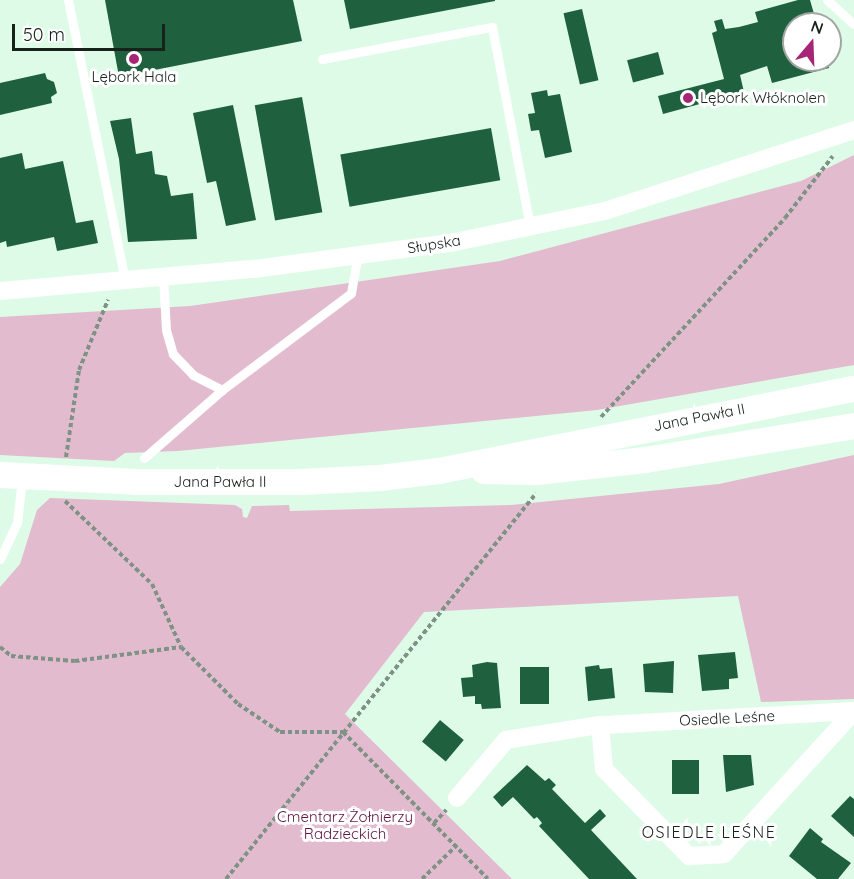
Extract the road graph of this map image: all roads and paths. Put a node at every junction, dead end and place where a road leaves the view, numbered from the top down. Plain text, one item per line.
1 (68, 0) edge
2 (827, 0) edge
3 (854, 24) edge
4 (322, 59) dead end
5 (853, 131) edge
6 (530, 226) junction
7 (358, 255) junction
8 (163, 276) junction
9 (121, 280) junction
10 (0, 291) edge
11 (854, 388) edge
12 (222, 390) junction
13 (854, 426) edge
14 (602, 435) junction
15 (144, 458) dead end
16 (64, 469) junction
17 (439, 471) junction
18 (537, 472) junction
19 (11, 476) edge
20 (0, 559) edge
21 (0, 647) edge
22 (181, 647) junction
23 (854, 711) edge
24 (600, 725) junction
25 (343, 732) junction
26 (457, 798) dead end
27 (457, 844) junction
28 (226, 879) edge
29 (422, 879) edge
30 (488, 879) edge

1 - 9 lane
2 - 3 lane
4 - 6 lane
5 - 6 street, Słupska
5 - 14 path
6 - 7 street, Słupska
7 - 8 street, Słupska
7 - 12 lane
8 - 9 street, Słupska
8 - 12 lane
9 - 10 street, Słupska
9 - 16 path
11 - 14 main road, Jana Pawła II
12 - 15 lane
13 - 18 main road, Jana Pawła II
14 - 17 main road, Jana Pawła II
16 - 17 main road, Jana Pawła II
16 - 19 main road, Jana Pawła II
16 - 22 path
17 - 18 main road, Jana Pawła II
18 - 25 path
19 - 20 lane
21 - 22 path
22 - 25 path
23 - 24 street, Osiedle Leśne
23 - 24 street, Osiedle Leśne
24 - 26 street, Osiedle Leśne
25 - 27 path
25 - 28 path
27 - 29 path
27 - 30 path

